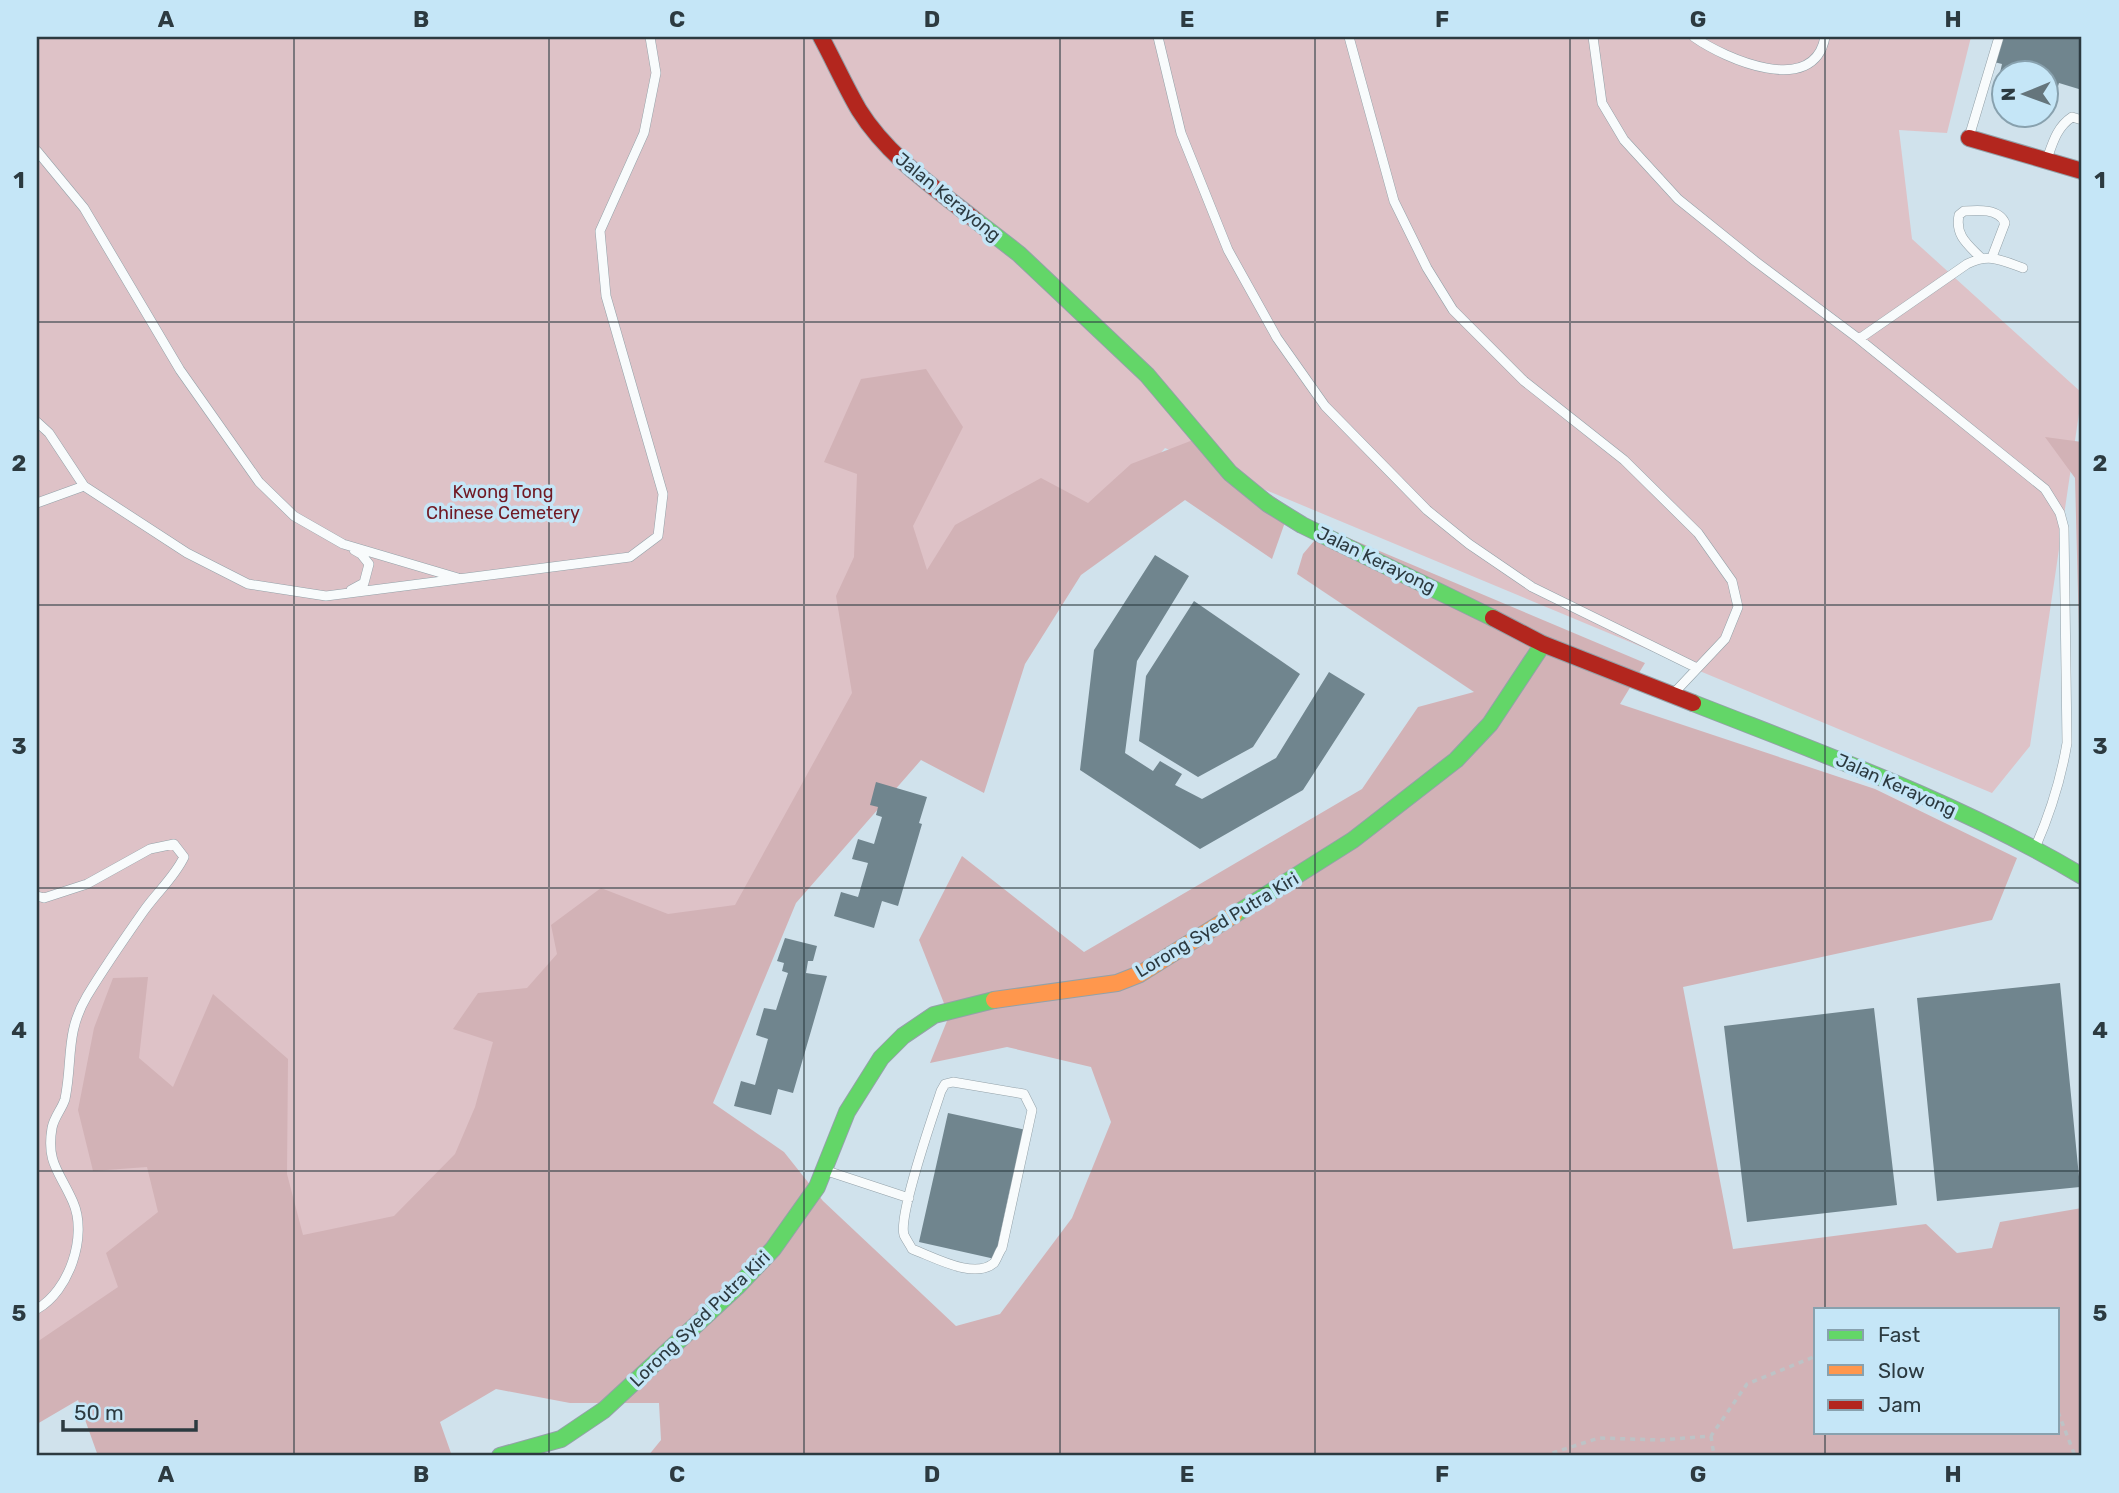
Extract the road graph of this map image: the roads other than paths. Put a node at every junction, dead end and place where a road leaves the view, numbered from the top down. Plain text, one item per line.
1 (650, 37) edge
2 (821, 37) edge
3 (1158, 37) edge
4 (1349, 37) edge
5 (1592, 37) edge
6 (1694, 37) edge
7 (1825, 37) edge
8 (1998, 37) edge
9 (2082, 120) edge
10 (1969, 138) joint
11 (37, 152) edge
12 (2047, 160) junction
13 (2082, 171) edge
14 (1980, 257) junction
15 (1992, 257) junction
16 (2023, 268) dead end
17 (1859, 339) junction
18 (37, 422) edge
19 (84, 486) junction
20 (37, 503) edge
21 (344, 544) junction
22 (463, 580) junction
23 (326, 596) junction
24 (1543, 644) junction
25 (1696, 668) junction
26 (1673, 694) junction
27 (2035, 848) junction
28 (2082, 876) edge
29 (37, 896) edge
30 (823, 1170) junction
31 (909, 1198) junction
32 (37, 1309) edge
33 (500, 1456) edge

1 - 22 lane
2 - 24 street, Jalan Kerayong
3 - 25 lane
4 - 25 lane
5 - 17 lane
6 - 7 lane
8 - 10 lane
9 - 12 lane
10 - 12 street
11 - 21 lane
12 - 13 street
14 - 15 lane
14 - 15 lane
14 - 17 lane
15 - 16 lane
17 - 27 lane
18 - 19 lane
19 - 20 lane
19 - 23 lane
21 - 22 lane
21 - 23 lane
22 - 23 lane
24 - 26 street, Jalan Kerayong
24 - 30 street, Lorong Syed Putra Kiri
25 - 26 lane
26 - 27 street, Jalan Kerayong
27 - 28 street, Jalan Kerayong
29 - 32 lane
30 - 31 lane
30 - 33 street, Lorong Syed Putra Kiri
31 - 31 lane

